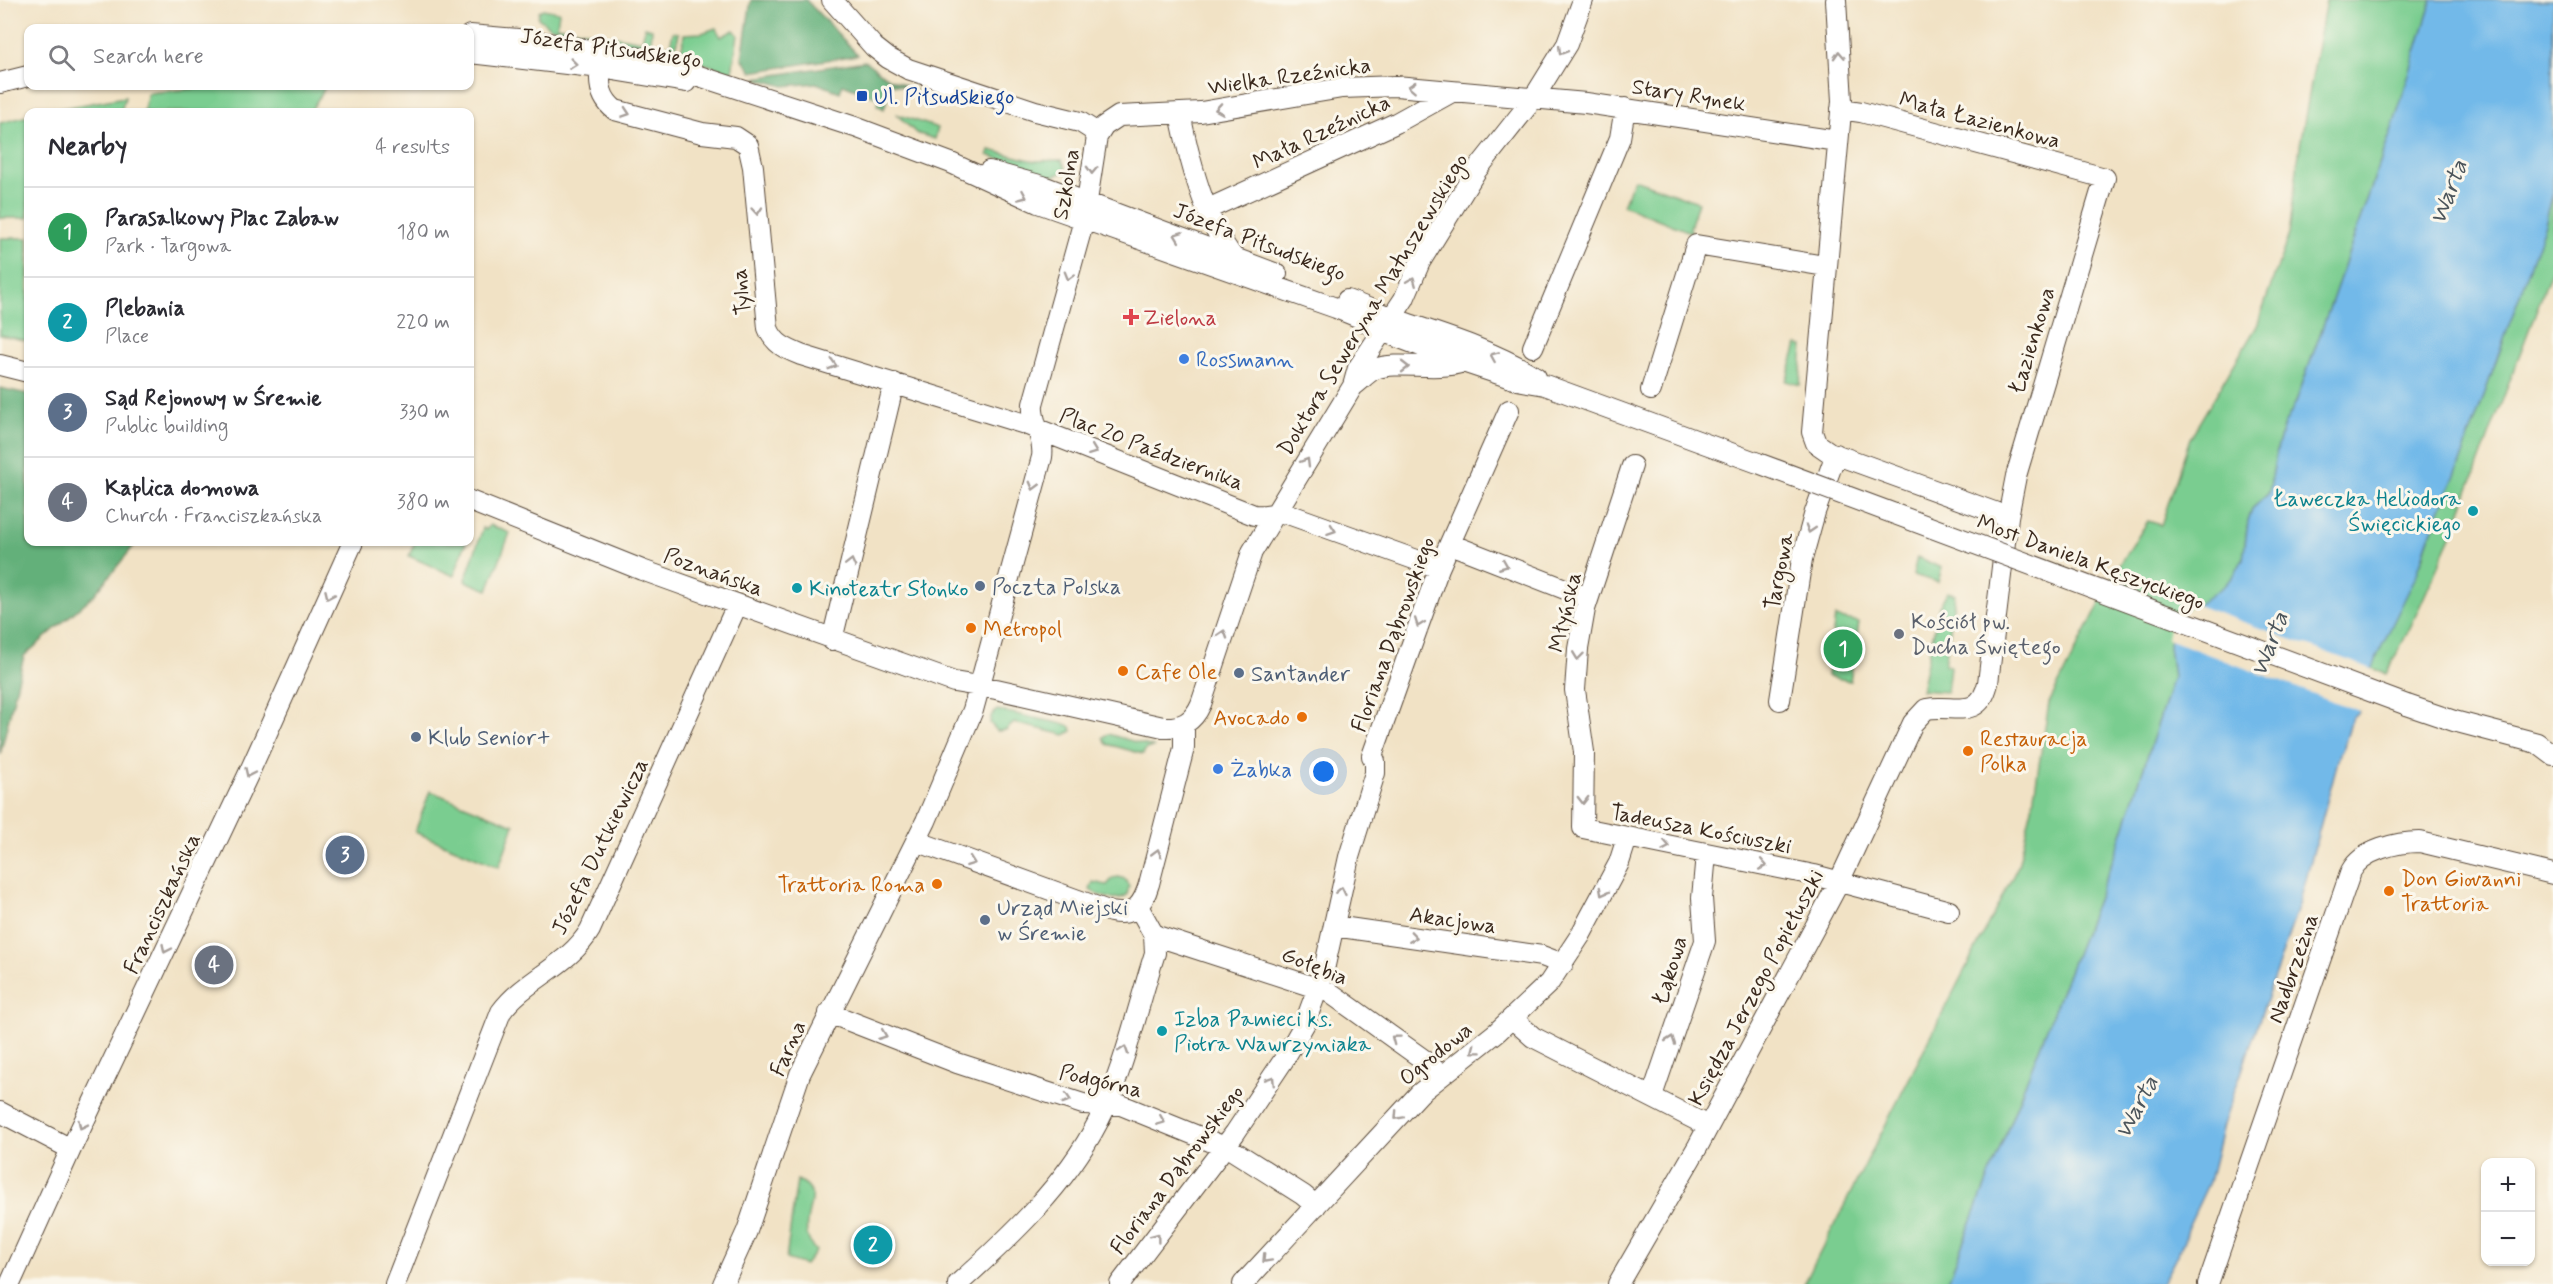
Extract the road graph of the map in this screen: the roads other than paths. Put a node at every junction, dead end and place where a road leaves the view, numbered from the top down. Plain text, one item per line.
1 (832, 0) edge
2 (1583, 0) edge
3 (1836, 0) edge
4 (474, 35) edge
5 (474, 53) edge
6 (601, 68) junction
7 (24, 77) edge
8 (0, 83) edge
9 (745, 92) junction
10 (1452, 92) junction
11 (1533, 99) junction
12 (1625, 108) junction
13 (1841, 109) junction
14 (1180, 113) junction
15 (1097, 137) junction
16 (1837, 141) junction
17 (2105, 178) joint
18 (1208, 209) junction
19 (1086, 211) junction
20 (1233, 257) junction
21 (1825, 273) junction
22 (1387, 324) junction
23 (1533, 347) dead end
24 (1463, 362) junction
25 (0, 365) edge
26 (24, 371) edge
27 (894, 383) junction
28 (1545, 385) junction
29 (1353, 386) junction
30 (1651, 390) dead end
31 (1509, 410) dead end
32 (1039, 430) junction
33 (1836, 454) junction
34 (1758, 463) joint
35 (1632, 466) dead end
36 (474, 503) edge
37 (1276, 512) junction
38 (2008, 518) junction
39 (1450, 544) junction
40 (351, 546) edge
41 (1439, 568) junction
42 (1588, 598) junction
43 (736, 605) junction
44 (832, 640) junction
45 (981, 686) junction
46 (1780, 700) dead end
47 (1926, 709) joint
48 (1184, 725) junction
49 (2545, 740) edge
50 (2553, 755) edge
51 (1583, 828) joint
52 (1627, 838) junction
53 (916, 841) junction
54 (1706, 854) junction
55 (2553, 874) edge
56 (1839, 882) junction
57 (1138, 908) junction
58 (1949, 911) dead end
59 (1334, 926) junction
60 (1154, 935) junction
61 (1563, 964) junction
62 (1319, 989) junction
63 (829, 1013) junction
64 (1513, 1019) junction
65 (1440, 1075) junction
66 (1652, 1096) junction
67 (1105, 1105) junction
68 (0, 1112) edge
69 (1708, 1126) junction
70 (1225, 1147) junction
71 (71, 1149) junction
72 (1316, 1206) junction
73 (10, 1284) edge
74 (395, 1284) edge
75 (723, 1284) edge
76 (958, 1284) edge
77 (1120, 1284) edge
78 (1243, 1284) edge
79 (1618, 1284) edge
80 (2208, 1284) edge

1 - 15 street, Szkolna
2 -> 11 street, Doktora Seweryna Matuszewskiego
13 -> 3 street
4 - 9 street, Józefa Piłsudskiego
5 -> 6 street, Józefa Piłsudskiego
6 - 9 street, Józefa Piłsudskiego
6 -> 27 street, Tylna
7 - 8 street
9 - 19 street, Józefa Piłsudskiego
10 - 11 street, Wielka Rzeźnicka
10 -> 14 street, Wielka Rzeźnicka
10 - 18 street, Mała Rzeźnicka
11 - 12 street, Stary Rynek
22 -> 11 street, Doktora Seweryna Matuszewskiego
12 - 16 street, Stary Rynek
12 - 23 street
13 - 16 street
13 - 17 street, Mała Łazienkowa
14 - 15 street, Wielka Rzeźnicka
14 - 18 street
15 -> 19 street, Szkolna
16 - 21 street
17 - 38 street, Łazienkowa
18 - 20 street
20 -> 19 street, Józefa Piłsudskiego
19 - 22 street, Józefa Piłsudskiego
19 -> 32 street, Szkolna
20 - 22 street, Józefa Piłsudskiego
21 - 30 street
21 - 33 street
22 - 24 street, Józefa Piłsudskiego
28 -> 22 street, Józefa Piłsudskiego
22 - 29 street, Doktora Seweryna Matuszewskiego
24 - 28 street, Józefa Piłsudskiego
29 -> 24 street
25 - 26 street
27 - 32 street, Tylna
44 -> 27 street
28 - 34 street, Józefa Piłsudskiego
37 -> 29 street, Doktora Seweryna Matuszewskiego
31 - 39 street, Floriana Dąbrowskiego
32 -> 37 street, Plac 20 Października
32 -> 45 street, Plac 20 Października
33 - 38 street
33 -> 46 street, Targowa
34 - 49 street, Most Daniela Kęszyckiego, bridge
35 - 42 street, Młyńska
36 - 43 street, Poznańska
37 -> 41 street, Plac 20 Października
48 -> 37 street
38 - 47 street, Łazienkowa
39 - 41 street, Floriana Dąbrowskiego
39 -> 42 street
40 -> 71 street, Franciszkańska
41 - 59 street, Floriana Dąbrowskiego
42 -> 51 street, Młyńska
43 - 44 street, Poznańska
43 - 74 street, Józefa Dutkiewicza
44 - 45 street, Poznańska
45 - 48 street
45 - 53 street, Plac 20 Października
47 - 56 street, Księdza Jerzego Popiełuszki
57 -> 48 street
49 - 50 street
51 - 52 street, Tadeusza Kościuszki
52 -> 54 street, Tadeusza Kościuszki
52 -> 61 street, Ogrodowa
53 -> 57 street
53 - 63 street, Farna
54 -> 56 street, Tadeusza Kościuszki
66 -> 54 street, Łąkowa
55 - 80 street, Nadbrzeżna
56 - 58 street, Tadeusza Kościuszki
56 - 69 street, Księdza Jerzego Popiełuszki
57 - 60 street
59 -> 61 street, Akacjowa
59 - 62 street, Floriana Dąbrowskiego
60 - 62 street, Gołębia
67 -> 60 street
61 - 64 street, Ogrodowa
65 -> 62 street, Gołębia
70 -> 62 street, Floriana Dąbrowskiego
63 -> 67 street, Podgórna
63 - 75 street, Farna
64 -> 65 street, Ogrodowa
64 - 66 street
65 -> 72 street, Ogrodowa
66 - 69 street
67 -> 70 street, Podgórna
67 - 76 street
68 - 71 street
69 - 79 street, Księdza Jerzego Popiełuszki
70 - 72 street, Podgórna
77 -> 70 street, Floriana Dąbrowskiego
71 - 73 street, Franciszkańska
72 -> 78 street, Ogrodowa

